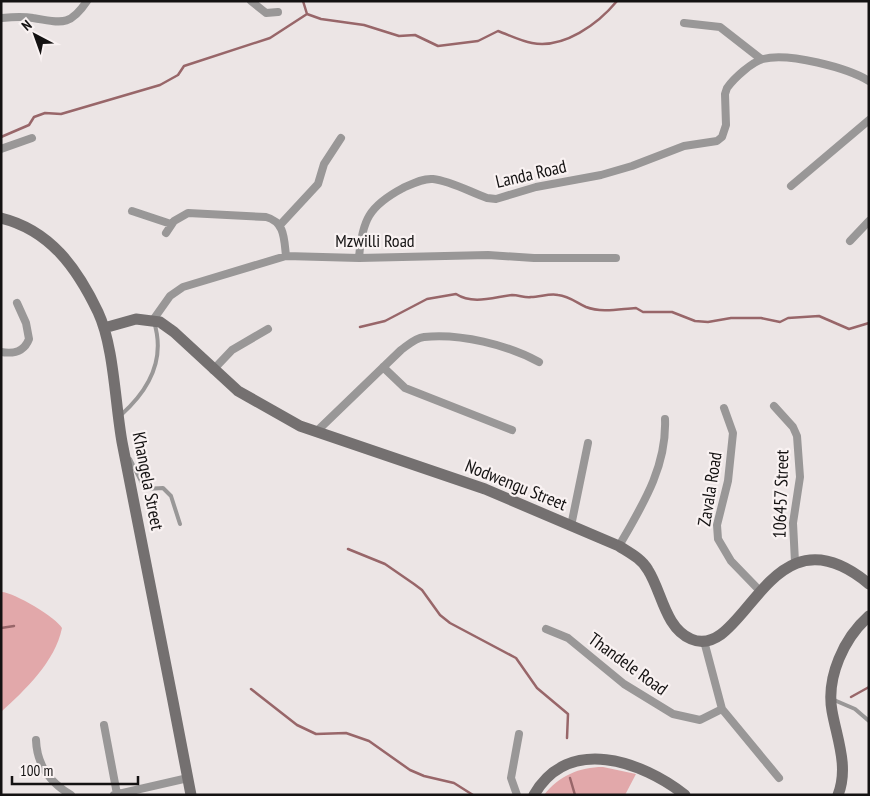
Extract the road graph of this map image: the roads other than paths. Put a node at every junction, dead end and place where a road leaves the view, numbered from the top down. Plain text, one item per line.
1 (87, 1) edge
2 (251, 1) edge
3 (278, 12) dead end
4 (1, 18) edge
5 (684, 23) dead end
6 (761, 59) junction
7 (869, 82) edge
8 (869, 120) edge
9 (32, 138) dead end
10 (341, 138) dead end
11 (1, 149) edge
12 (791, 186) dead end
13 (132, 211) dead end
14 (1, 218) edge
15 (869, 221) edge
16 (171, 224) junction
17 (280, 225) junction
18 (166, 233) dead end
19 (850, 241) dead end
20 (286, 256) junction
21 (359, 258) junction
22 (616, 258) dead end
23 (17, 303) dead end
24 (153, 320) junction
25 (104, 328) junction
26 (268, 329) dead end
27 (1, 352) edge
28 (540, 362) dead end
29 (383, 367) junction
30 (213, 370) junction
31 (774, 406) dead end
32 (724, 408) dead end
33 (118, 418) junction
34 (665, 419) dead end
35 (512, 430) dead end
36 (316, 432) junction
37 (122, 443) junction
38 (588, 443) dead end
39 (180, 524) dead end
40 (571, 526) junction
41 (619, 546) junction
42 (795, 562) junction
43 (869, 584) edge
44 (760, 592) junction
45 (869, 616) edge
46 (546, 628) dead end
47 (704, 641) junction
48 (832, 699) junction
49 (722, 710) junction
50 (869, 721) edge
51 (104, 725) dead end
52 (519, 734) dead end
53 (36, 740) dead end
54 (188, 778) junction
55 (779, 778) dead end
56 (116, 794) edge
57 (71, 795) edge
58 (191, 795) edge
59 (517, 795) edge
60 (534, 795) edge
61 (685, 795) edge
62 (838, 795) edge

1 - 4 street
2 - 3 street
5 - 6 street
6 - 7 street
6 - 21 street, Landa Road
8 - 12 street
9 - 11 street
10 - 17 street
13 - 16 street
14 - 25 street, Khangela Street
15 - 19 street
16 - 17 street
16 - 18 street
17 - 20 street
20 - 21 street, Mzwilli Road
20 - 24 street, Mzwilli Road
21 - 22 street, Mzwilli Road
23 - 27 street
24 - 25 street
24 - 30 street, Nodwengu Street
24 - 33 lane
25 - 33 street, Khangela Street
26 - 30 street
28 - 29 street
29 - 35 street
29 - 36 street
30 - 36 street, Nodwengu Street
31 - 42 street, 106457 Street
32 - 44 street, Zavala Road
33 - 37 street, Khangela Street
34 - 41 street
36 - 40 street, Nodwengu Street
37 - 39 lane
37 - 54 street, Khangela Street
38 - 40 street
40 - 41 street, Nodwengu Street
41 - 47 street, Nodwengu Street
42 - 43 street
42 - 44 street
44 - 47 street
45 - 48 street
46 - 49 street, Thandele Road
47 - 49 street
48 - 50 lane
48 - 62 street
49 - 55 street
51 - 56 street
52 - 59 street
53 - 57 street
54 - 56 street
54 - 58 street, Khangela Street
60 - 61 street

